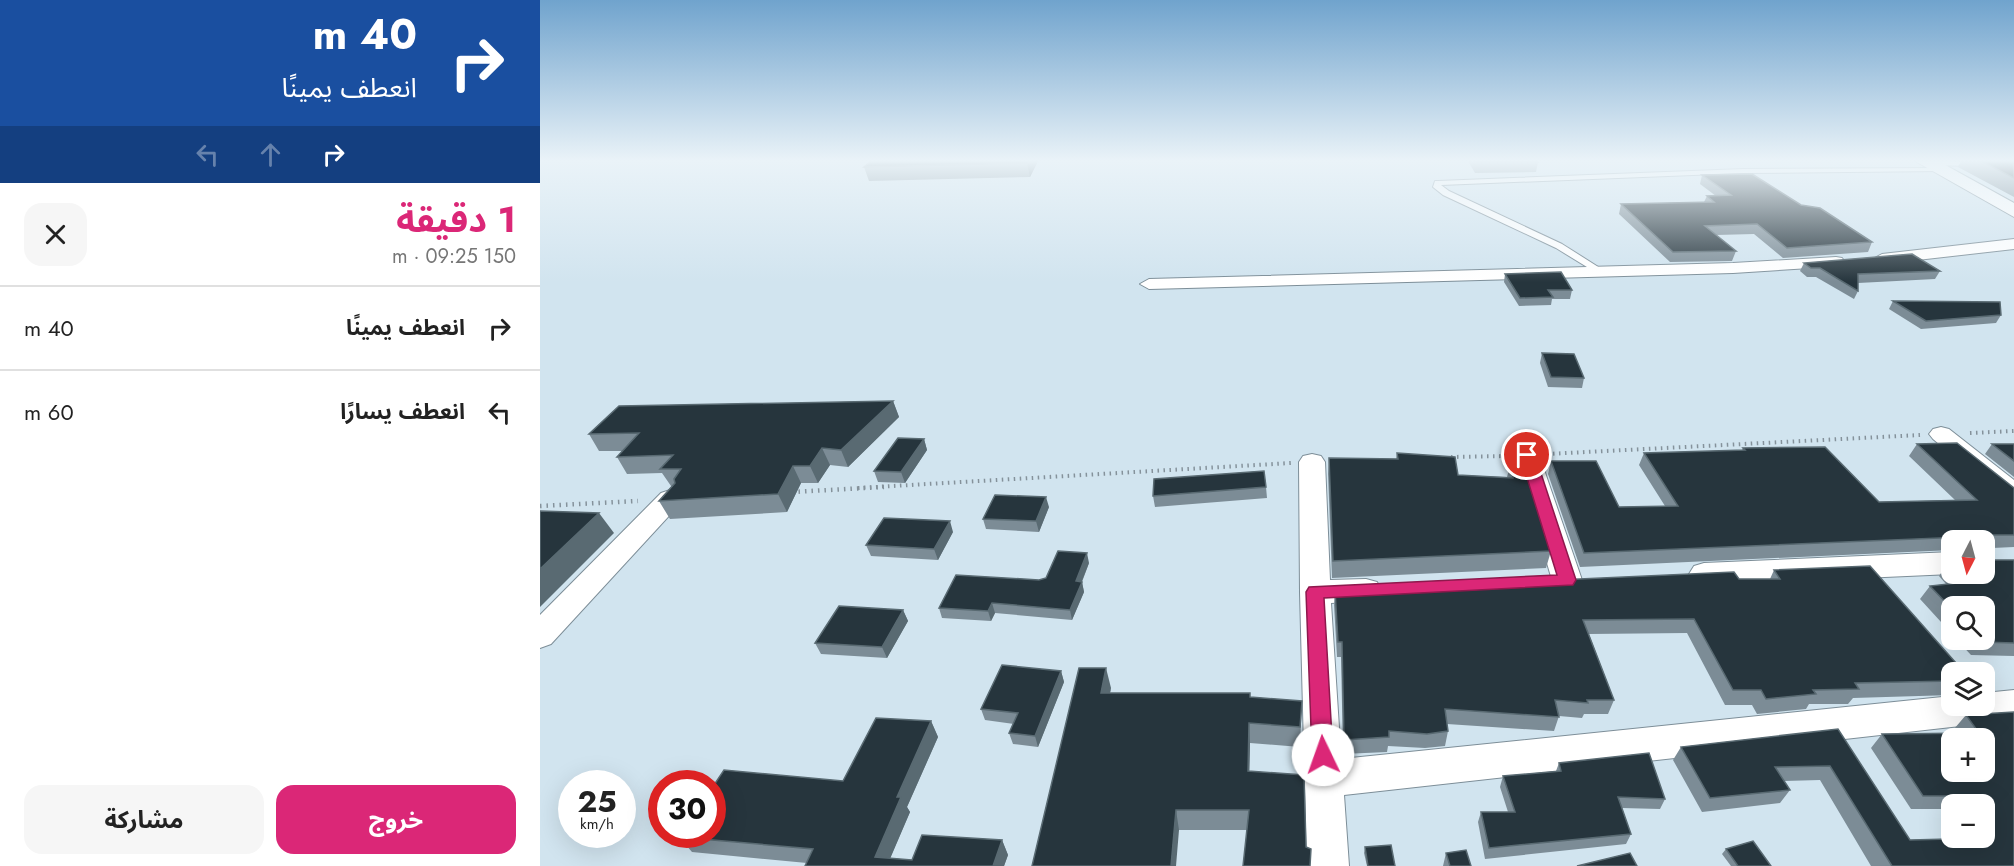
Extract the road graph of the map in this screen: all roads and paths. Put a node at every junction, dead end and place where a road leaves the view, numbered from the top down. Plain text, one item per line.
1 (1464, 201) edge
2 (2014, 244) edge
3 (1600, 272) junction
4 (1149, 284) dead end
5 (2014, 431) edge
6 (1941, 434) junction
7 (1527, 455) junction
8 (1444, 458) edge
9 (1312, 462) joint
10 (790, 492) edge
11 (2014, 493) edge
12 (670, 499) joint
13 (540, 506) edge
14 (1941, 564) edge
15 (1870, 567) junction
16 (1672, 576) edge
17 (1568, 580) edge
18 (1395, 588) edge
19 (1315, 592) junction
20 (1893, 593) edge
21 (540, 635) edge
22 (1997, 703) edge
23 (1324, 779) junction
24 (1328, 866) edge

1 - 3 lane
2 - 3 street
3 - 4 street
5 - 6 path
6 - 7 path
6 - 11 street
7 - 8 path
7 - 17 street
9 - 10 path
9 - 19 street
12 - 13 path
12 - 21 street
14 - 15 street
15 - 16 street
15 - 20 street
18 - 19 street
19 - 23 street
22 - 23 street
23 - 24 street

